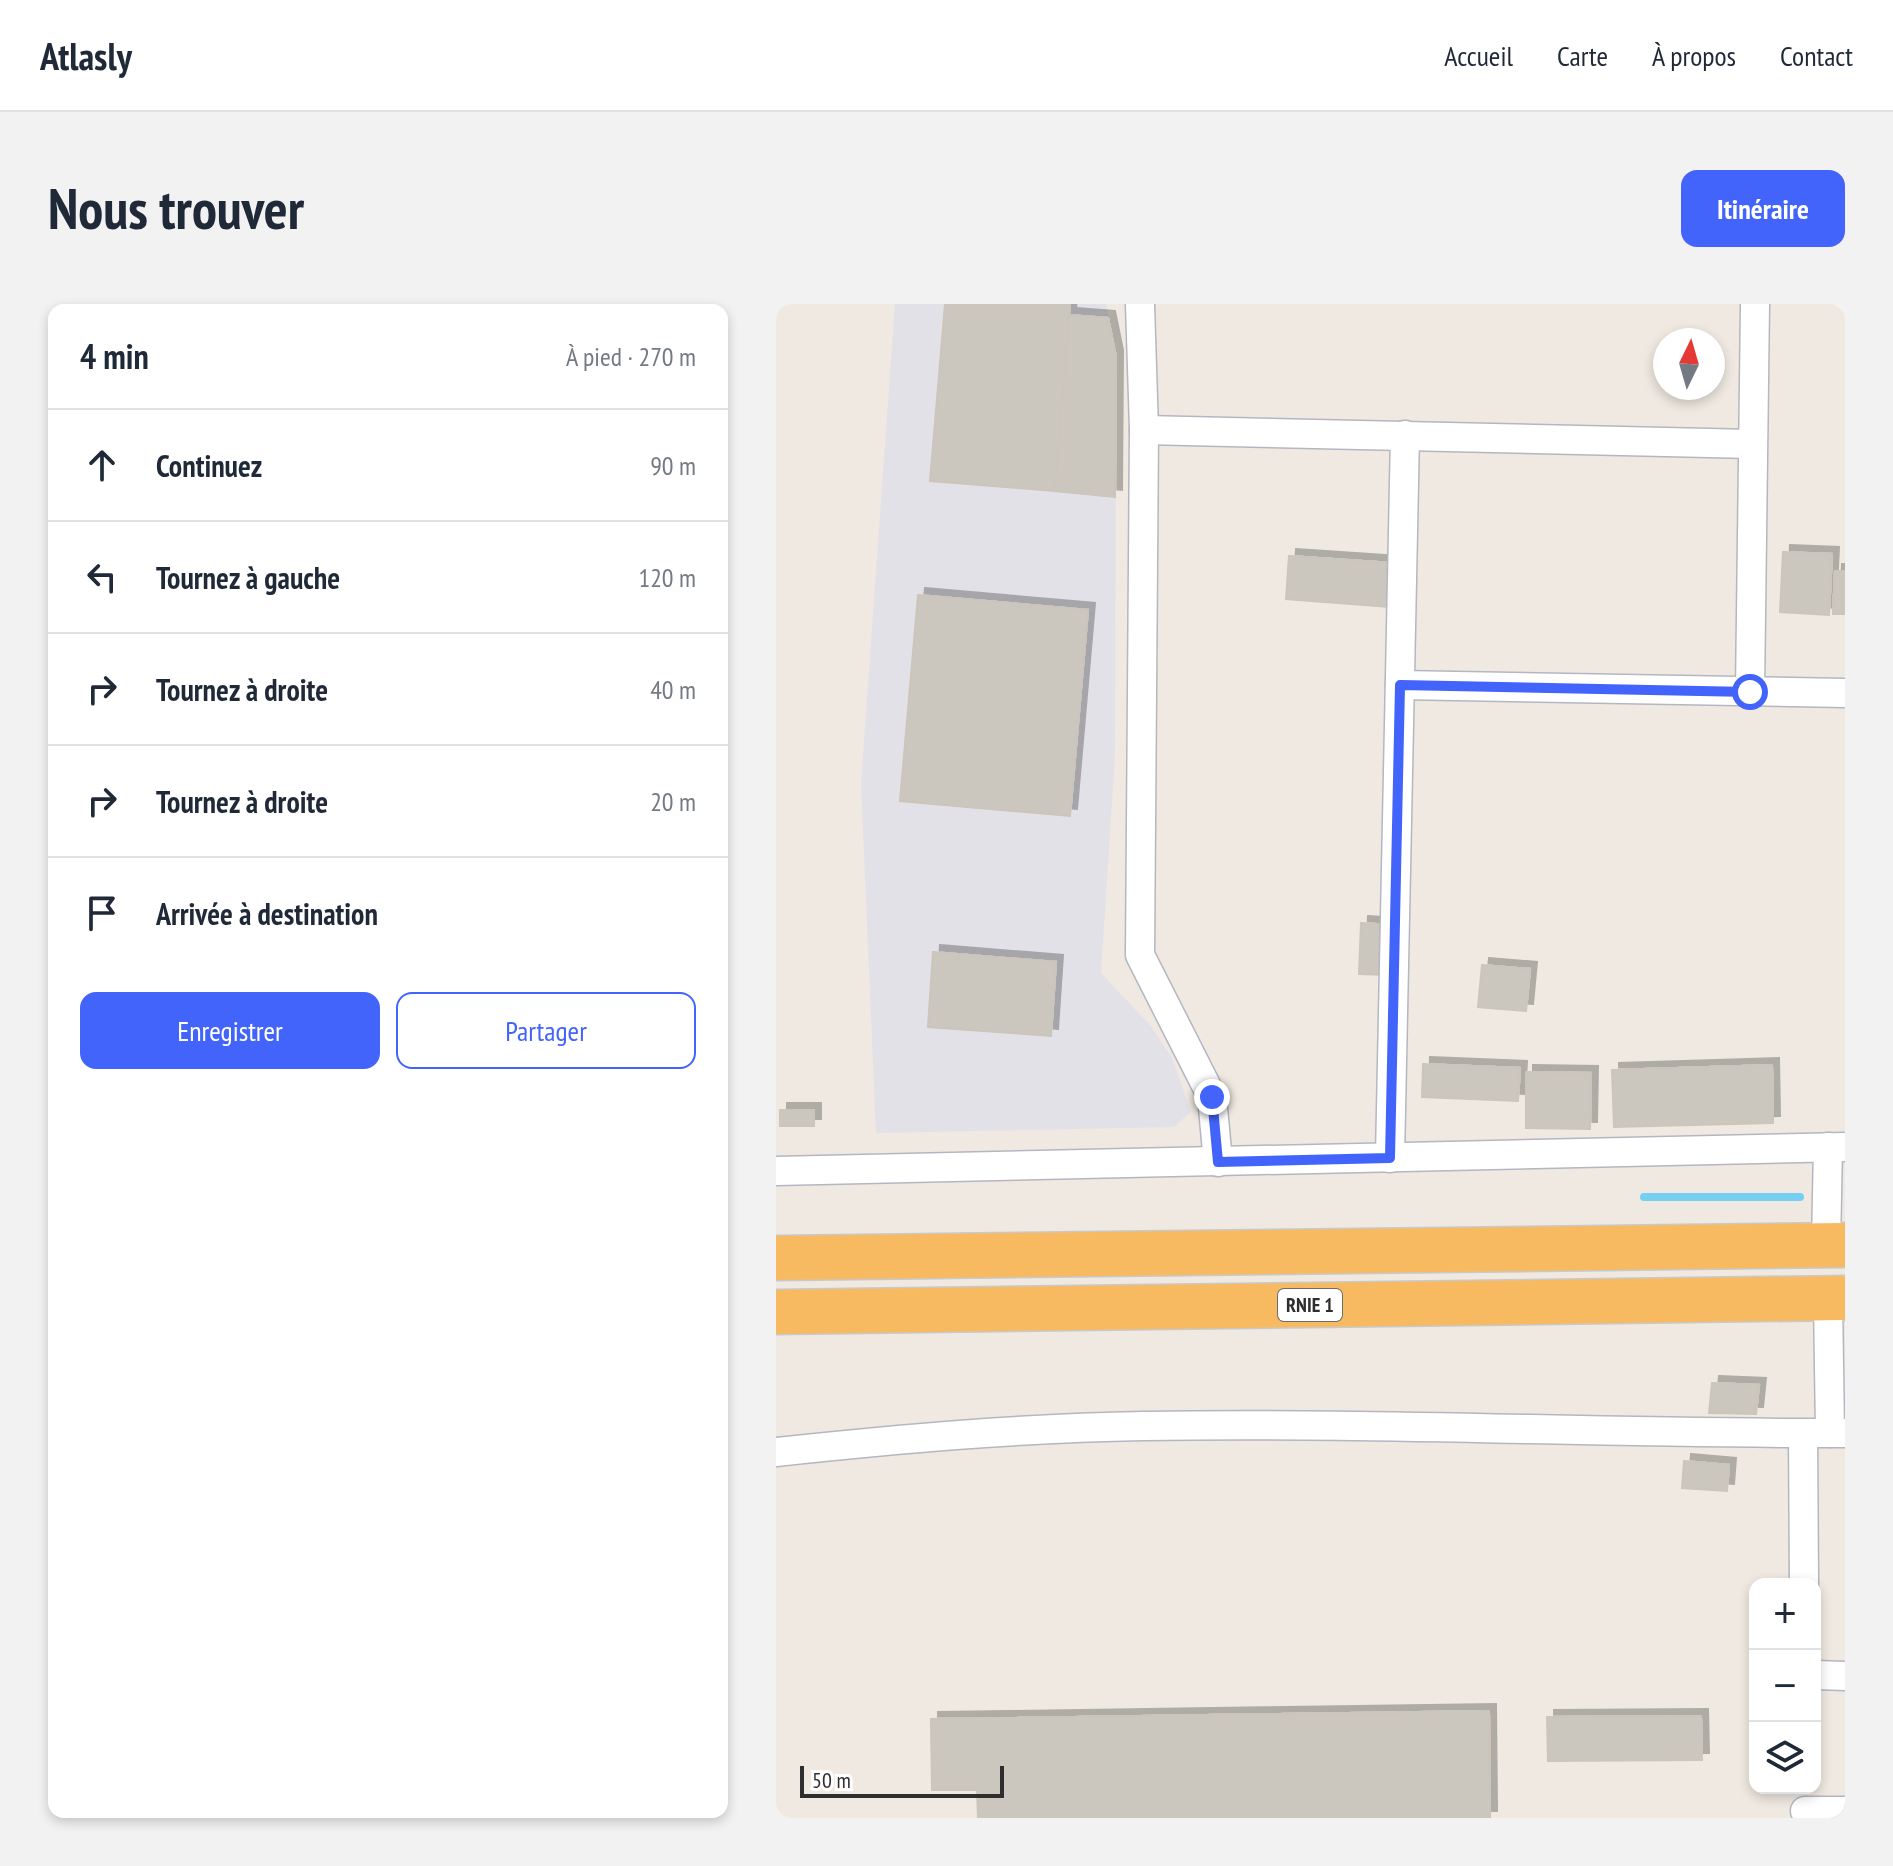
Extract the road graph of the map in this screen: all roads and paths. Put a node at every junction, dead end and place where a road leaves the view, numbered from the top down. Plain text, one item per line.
1 (1140, 304) edge
2 (1755, 304) edge
3 (1144, 430) junction
4 (1405, 435) junction
5 (1752, 444) junction
6 (1400, 685) junction
7 (1750, 692) junction
8 (1845, 693) edge
9 (1837, 1147) edge
10 (1390, 1158) junction
11 (1218, 1162) junction
12 (776, 1171) edge
13 (1836, 1245) edge
14 (776, 1258) edge
15 (1837, 1298) edge
16 (776, 1312) edge
17 (1826, 1433) edge
18 (776, 1452) edge
19 (1805, 1578) edge
20 (1821, 1675) edge
21 (1845, 1676) edge
22 (1805, 1806) edge
23 (1845, 1811) edge

1 - 3 street
2 - 5 street
3 - 4 street
3 - 11 street
4 - 5 street
4 - 6 street
5 - 7 street
6 - 7 street
6 - 10 street
7 - 8 street
9 - 10 street
9 - 13 street
10 - 11 street
11 - 12 street
13 - 14 highway
15 - 16 highway, RNIE 1
15 - 17 street
17 - 18 street
17 - 19 street
20 - 21 street
22 - 23 street

